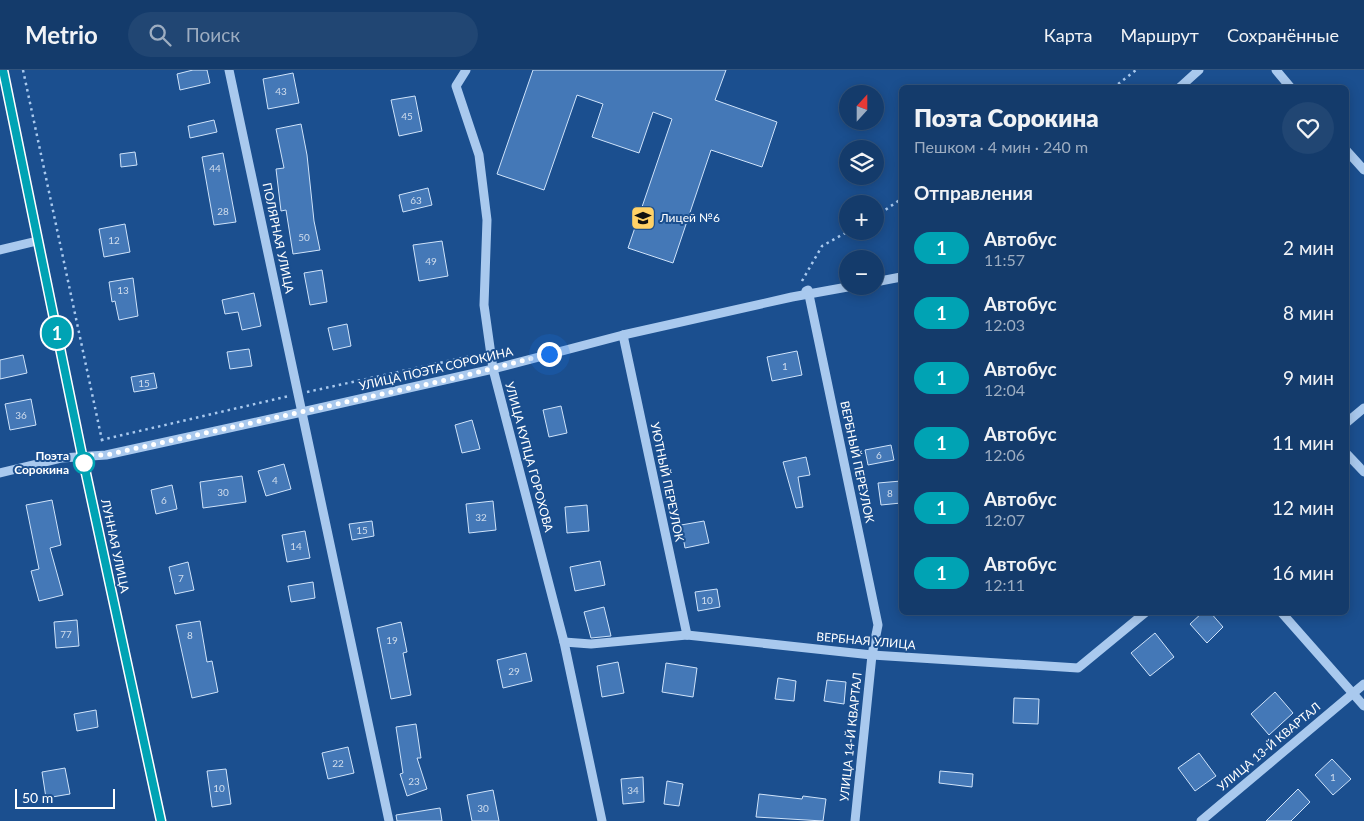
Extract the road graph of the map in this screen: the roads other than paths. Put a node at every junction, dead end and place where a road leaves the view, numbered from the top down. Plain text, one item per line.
1 (4, 70) edge
2 (229, 70) edge
3 (466, 70) edge
4 (1199, 70) edge
5 (1276, 70) edge
6 (1182, 85) edge
7 (1288, 85) edge
8 (1349, 153) edge
9 (1364, 170) edge
10 (37, 241) junction
11 (0, 250) edge
12 (899, 277) edge
13 (884, 280) edge
14 (839, 289) edge
15 (792, 297) junction
16 (623, 335) junction
17 (493, 369) junction
18 (1364, 408) edge
19 (302, 412) junction
20 (1349, 420) edge
21 (82, 455) junction
22 (1349, 456) edge
23 (1364, 472) edge
24 (0, 473) edge
25 (1142, 615) edge
26 (1284, 615) edge
27 (687, 635) junction
28 (564, 642) junction
29 (872, 655) junction
30 (1364, 684) edge
31 (1353, 693) junction
32 (1364, 706) edge
33 (161, 821) edge
34 (389, 821) edge
35 (602, 821) edge
36 (855, 821) edge
37 (1201, 821) edge

1 - 10 street, ЛУННАЯ УЛИЦА
2 - 19 street, ПОЛЯРНАЯ УЛИЦА
3 - 17 street, УЛИЦА КУПЦА ГОРОХОВА
4 - 6 street
5 - 7 street
8 - 9 street
10 - 11 street
10 - 21 street, ЛУННАЯ УЛИЦА
12 - 13 street
14 - 15 street, УЛИЦА ПОЭТА СОРОКИНА
15 - 16 street, УЛИЦА ПОЭТА СОРОКИНА
15 - 29 street, ВЕРБНЫЙ ПЕРЕУЛОК
16 - 17 street, УЛИЦА ПОЭТА СОРОКИНА
16 - 27 street, УЮТНЫЙ ПЕРЕУЛОК
17 - 19 street, УЛИЦА ПОЭТА СОРОКИНА
17 - 28 street, УЛИЦА КУПЦА ГОРОХОВА
18 - 20 street
19 - 21 street, УЛИЦА ПОЭТА СОРОКИНА
19 - 34 street, ПОЛЯРНАЯ УЛИЦА
21 - 24 street, УЛИЦА ПОЭТА СОРОКИНА
21 - 33 street, ЛУННАЯ УЛИЦА
22 - 23 street
25 - 29 street, ВЕРБНАЯ УЛИЦА
26 - 31 street
27 - 28 street, ВЕРБНАЯ УЛИЦА
27 - 29 street, ВЕРБНАЯ УЛИЦА
28 - 35 street, УЛИЦА КУПЦА ГОРОХОВА
29 - 36 street, УЛИЦА 14-Й КВАРТАЛ
30 - 31 street, УЛИЦА 13-Й КВАРТАЛ
31 - 32 street
31 - 37 street, УЛИЦА 13-Й КВАРТАЛ

